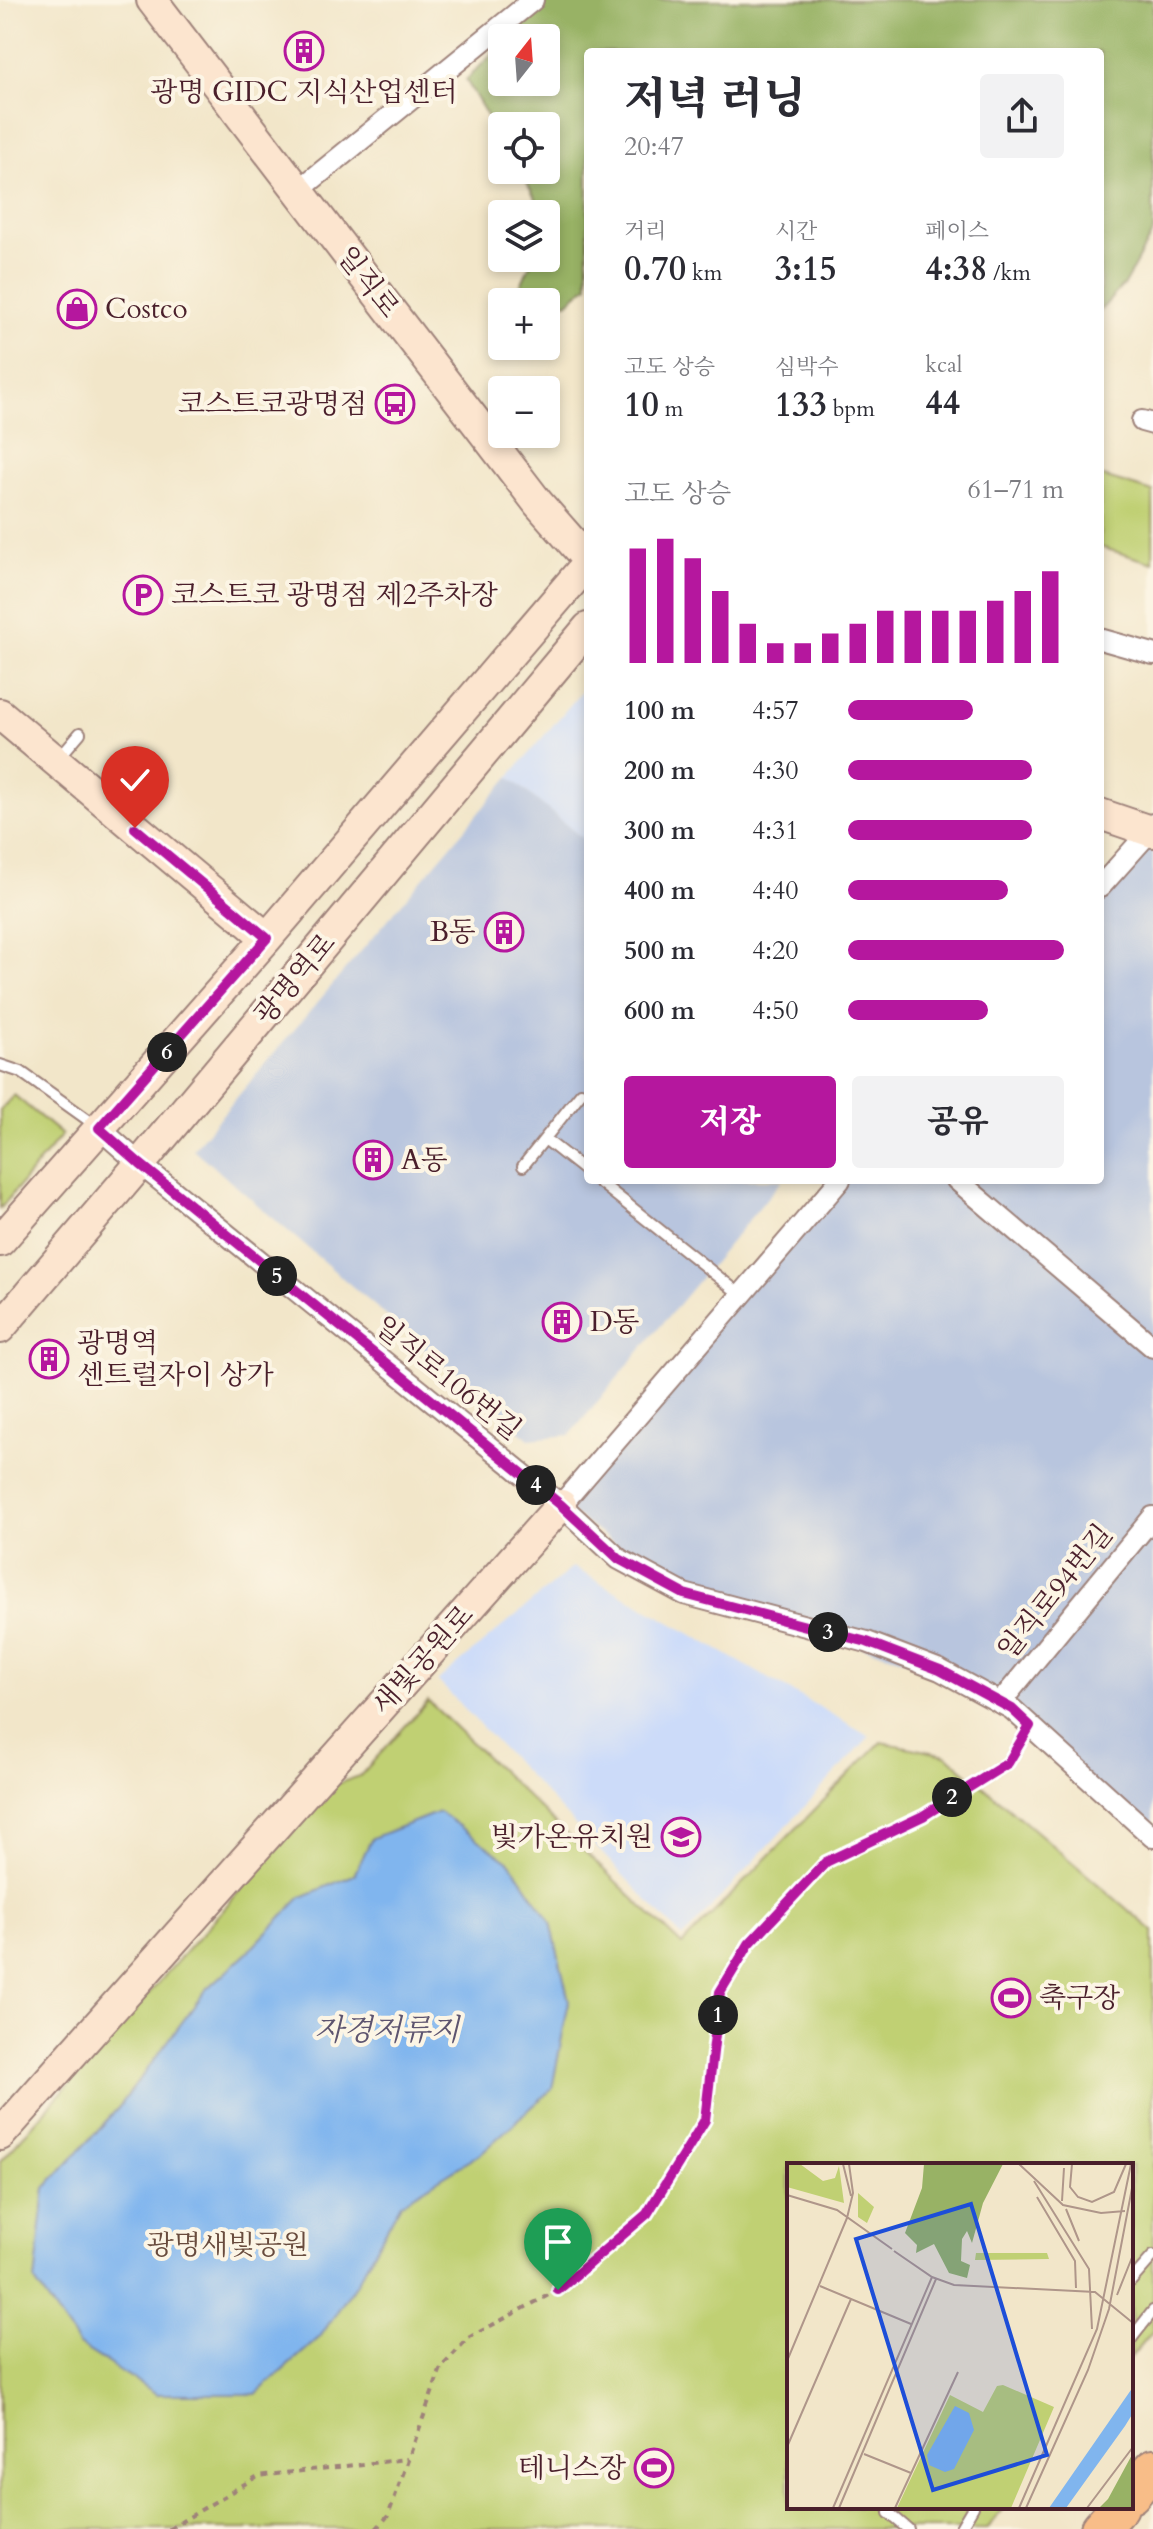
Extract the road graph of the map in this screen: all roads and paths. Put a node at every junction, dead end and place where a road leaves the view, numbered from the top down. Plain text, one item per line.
1 (152, 0) edge
2 (533, 0) edge
3 (307, 203) junction
4 (584, 557) edge
5 (584, 567) edge
6 (584, 633) edge
7 (1104, 640) edge
8 (1153, 654) edge
9 (0, 714) edge
10 (80, 733) dead end
11 (56, 761) junction
12 (1104, 815) edge
13 (1152, 829) edge
14 (1104, 883) edge
15 (267, 938) junction
16 (0, 1065) edge
17 (581, 1093) dead end
18 (99, 1128) junction
19 (545, 1139) junction
20 (140, 1164) junction
21 (523, 1166) dead end
22 (584, 1170) edge
23 (602, 1184) edge
24 (837, 1184) edge
25 (962, 1184) edge
26 (0, 1241) edge
27 (741, 1295) junction
28 (0, 1328) edge
29 (1153, 1347) edge
30 (561, 1505) junction
31 (1153, 1517) edge
32 (1000, 1703) junction
33 (1030, 1726) junction
34 (1153, 1837) edge
35 (0, 2135) edge
36 (1153, 2256) edge
37 (1133, 2279) edge
38 (1153, 2311) edge
39 (1133, 2336) edge
40 (407, 2459) junction
41 (1153, 2469) edge
42 (1133, 2492) edge
43 (972, 2509) edge
44 (1117, 2509) edge
45 (889, 2513) dead end
46 (169, 2529) edge
47 (376, 2529) edge
48 (908, 2529) edge
49 (960, 2529) edge
50 (1100, 2529) edge

1 - 3 street, 일직로
2 - 3 street
3 - 4 street, 일직로
5 - 15 street, 광명역로
6 - 20 street, 광명역로
7 - 8 street
9 - 11 street
10 - 11 lane
11 - 15 street
12 - 13 street
13 - 14 street
15 - 18 street, 광명역로
16 - 18 lane
17 - 19 lane
18 - 20 street, 일직로106번길
18 - 26 street, 광명역로
19 - 21 lane
19 - 22 lane
20 - 28 street, 광명역로
20 - 30 street, 일직로106번길
23 - 27 lane
24 - 27 street, 새빛공원로
25 - 29 street
27 - 30 street, 새빛공원로
30 - 32 street, 일직로106번길
30 - 35 street, 새빛공원로
31 - 32 street, 일직로94번길
32 - 33 street, 일직로106번길
33 - 34 street, 일직로106번길
33 - 40 path
36 - 37 lane
38 - 39 lane
40 - 46 path
40 - 47 path
41 - 42 highway
43 - 49 lane
44 - 50 highway
45 - 48 lane

